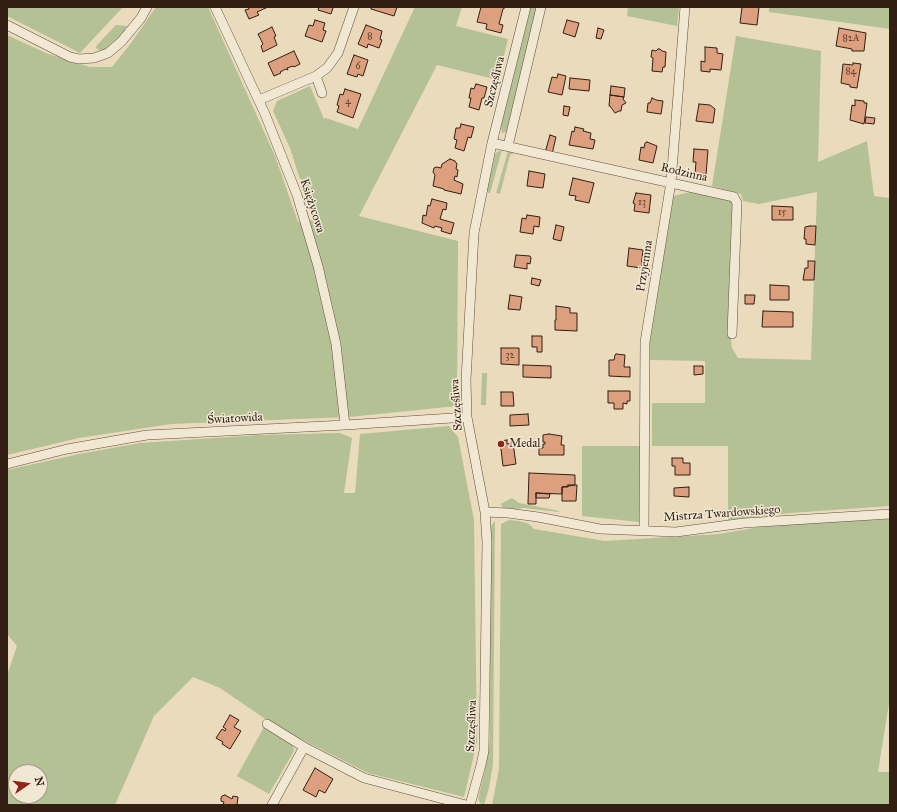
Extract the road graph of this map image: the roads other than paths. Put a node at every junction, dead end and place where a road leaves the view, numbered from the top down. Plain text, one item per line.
1 (147, 7) edge
2 (215, 7) edge
3 (354, 7) edge
4 (526, 7) edge
5 (540, 7) edge
6 (685, 7) edge
7 (7, 25) edge
8 (316, 76) junction
9 (322, 93) dead end
10 (259, 100) junction
11 (492, 143) junction
12 (508, 146) junction
13 (671, 182) junction
14 (732, 334) dead end
15 (467, 417) junction
16 (345, 425) junction
17 (7, 464) edge
18 (485, 512) junction
19 (890, 514) edge
20 (644, 530) junction
21 (267, 724) dead end
22 (304, 747) junction
23 (272, 805) edge
24 (466, 805) edge
25 (470, 805) edge

1 - 7 street
2 - 10 street, Księżycowa
3 - 8 street
4 - 11 street, Szczęśliwa
5 - 12 street
6 - 13 street, Przyjemna
8 - 9 street
8 - 10 street
10 - 16 street, Księżycowa
11 - 12 street, Rodzinna
11 - 15 street, Szczęśliwa
12 - 13 street, Rodzinna
13 - 14 street, Rodzinna
13 - 20 street, Przyjemna
15 - 16 street, Światowida
15 - 18 street, Szczęśliwa
16 - 17 street, Światowida
18 - 20 street, Mistrza Twardowskiego
18 - 25 street, Szczęśliwa
19 - 20 street, Mistrza Twardowskiego
21 - 22 street
22 - 23 street
22 - 24 street

